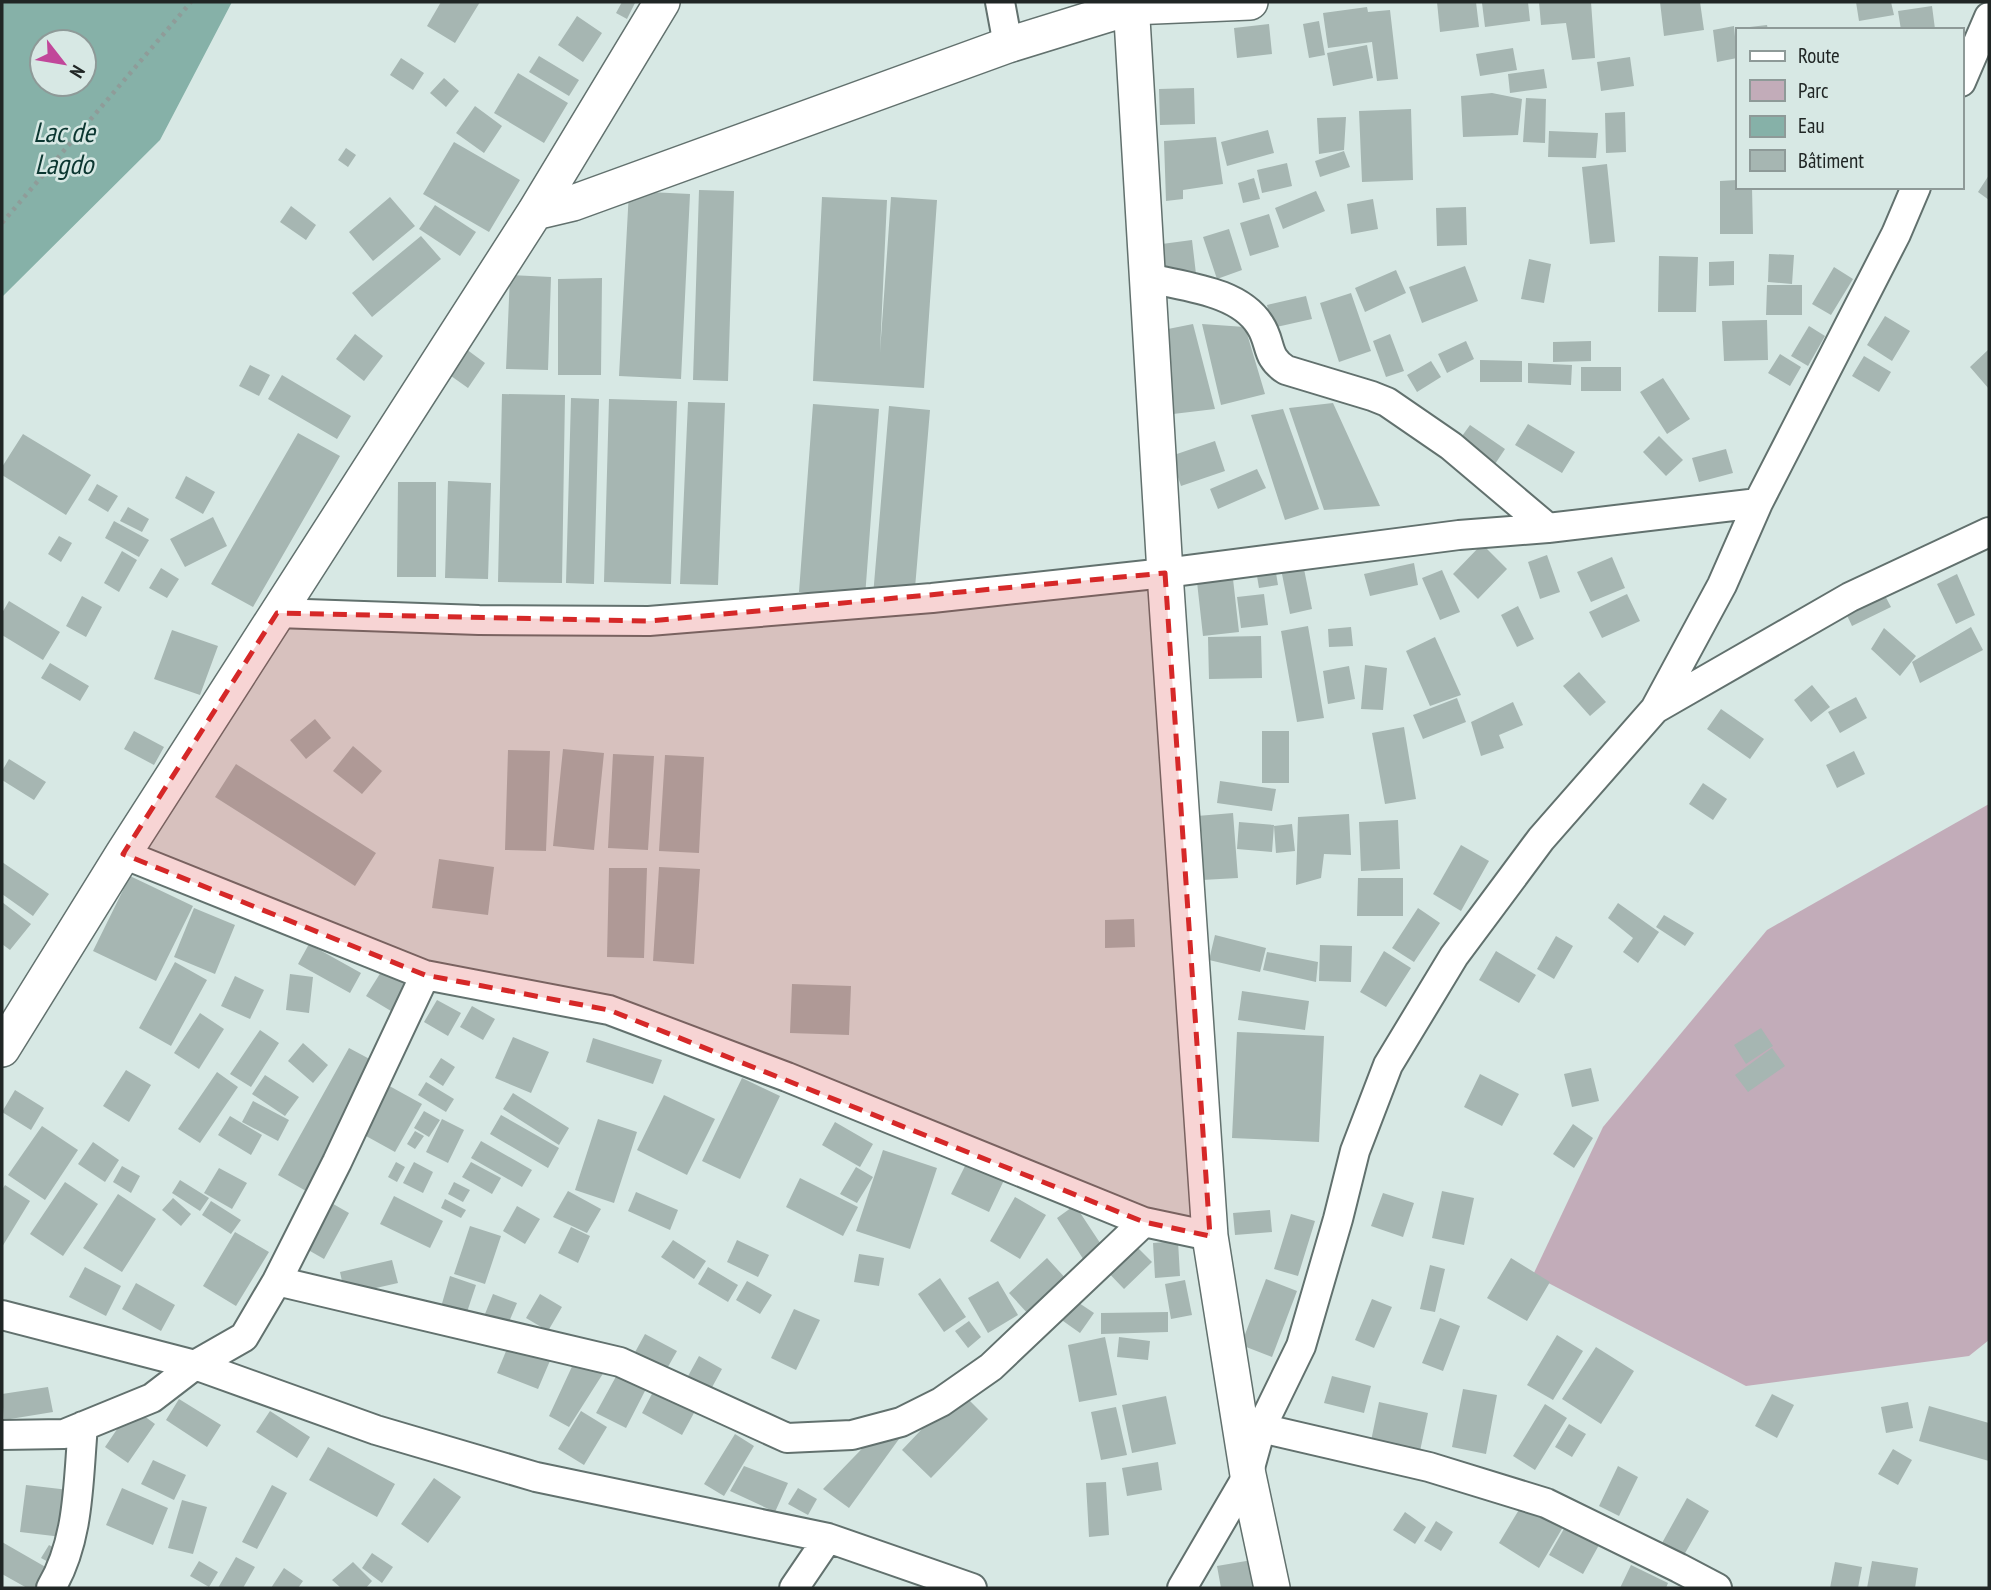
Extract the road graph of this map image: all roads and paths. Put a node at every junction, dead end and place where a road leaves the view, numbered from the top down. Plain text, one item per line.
1 (191, 2) edge
2 (663, 2) edge
3 (1000, 2) edge
4 (1250, 2) edge
5 (1131, 5) edge
6 (1989, 17) edge
7 (1008, 45) junction
8 (1963, 77) edge
9 (1915, 189) edge
10 (535, 212) junction
11 (2, 223) edge
12 (1149, 278) junction
13 (1758, 503) junction
14 (1548, 528) junction
15 (1989, 532) edge
16 (1165, 573) junction
17 (277, 613) junction
18 (1655, 709) junction
19 (123, 855) junction
20 (425, 975) junction
21 (2, 1049) edge
22 (1144, 1222) junction
23 (1210, 1236) junction
24 (277, 1281) junction
25 (2, 1315) edge
26 (195, 1365) junction
27 (83, 1426) junction
28 (1261, 1428) junction
29 (2, 1435) edge
30 (1248, 1475) junction
31 (828, 1538) junction
32 (51, 1588) edge
33 (794, 1588) edge
34 (972, 1588) edge
35 (1182, 1588) edge
36 (1272, 1588) edge
37 (1717, 1588) edge

1 - 11 path
2 - 10 street
3 - 7 street
4 - 5 street
5 - 7 street
5 - 12 street
6 - 8 street
7 - 10 street
9 - 13 street
10 - 17 street
12 - 14 street
12 - 16 street
13 - 14 street
13 - 18 street
14 - 16 street
15 - 18 street
16 - 17 street
16 - 23 street
17 - 19 street
18 - 28 street
19 - 20 street
19 - 21 street
20 - 22 street
20 - 24 street
22 - 23 street
22 - 24 street
23 - 30 street
24 - 26 street
25 - 26 street
26 - 27 street
26 - 31 street
27 - 29 street
27 - 32 street
28 - 30 street
28 - 37 street
30 - 35 street
30 - 36 street
31 - 33 street
31 - 34 street

